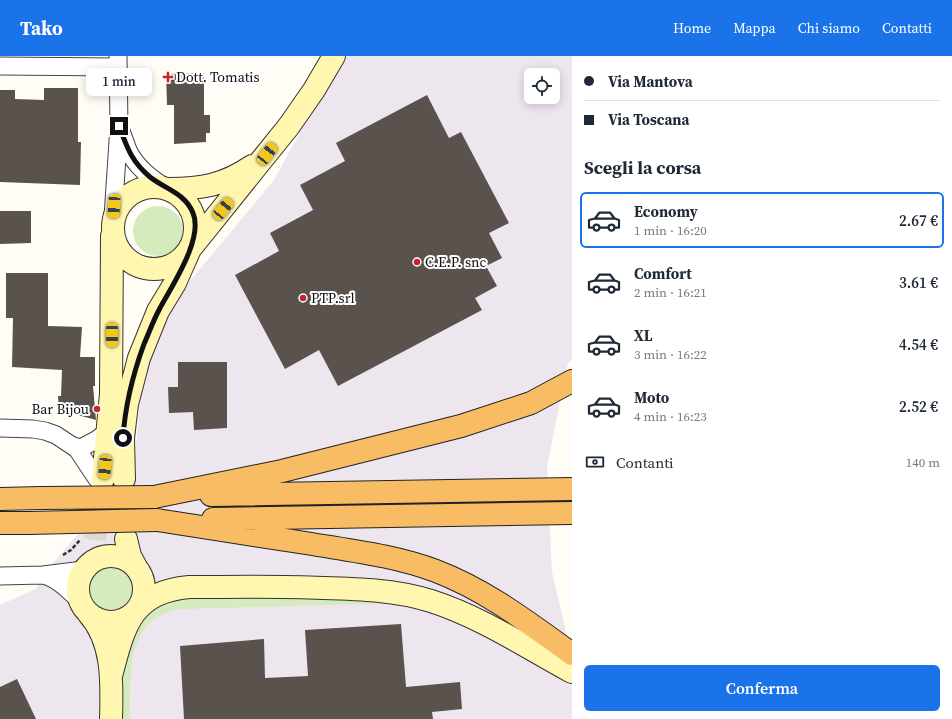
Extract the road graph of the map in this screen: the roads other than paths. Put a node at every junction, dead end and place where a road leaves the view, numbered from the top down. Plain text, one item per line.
1 (334, 56) edge
2 (118, 62) edge
3 (0, 66) edge
4 (119, 126) junction
5 (267, 154) junction
6 (168, 189) junction
7 (113, 224) junction
8 (190, 249) junction
9 (572, 381) edge
10 (109, 426) junction
11 (0, 428) edge
12 (73, 446) junction
13 (108, 479) junction
14 (572, 489) edge
15 (154, 496) junction
16 (0, 499) edge
17 (572, 513) edge
18 (157, 520) junction
19 (0, 523) edge
20 (126, 539) dead end
21 (95, 540) tunnel mouth
22 (136, 567) junction
23 (84, 570) junction
24 (43, 575) junction
25 (0, 576) edge
26 (137, 608) junction
27 (85, 609) junction
28 (572, 654) edge
29 (572, 672) edge
30 (111, 676) junction
31 (111, 719) edge

1 - 5 main road
2 - 3 street
2 - 4 street
4 - 6 street
4 - 7 street
5 - 6 main road
5 - 8 main road
6 - 7 main road
6 - 8 main road
7 - 8 main road
7 - 10 main road
8 - 13 main road
9 - 15 highway
10 - 12 street
10 - 13 main road
11 - 12 street
12 - 13 street
14 - 15 highway
15 - 16 highway, bridge
17 - 18 highway
18 - 19 highway, bridge
18 - 28 highway
20 - 22 main road
21 - 23 main road
22 - 23 main road
22 - 26 main road
23 - 24 street
23 - 27 main road
24 - 25 street
24 - 27 street
26 - 27 main road
26 - 29 main road
26 - 30 main road
27 - 30 main road
30 - 31 main road

